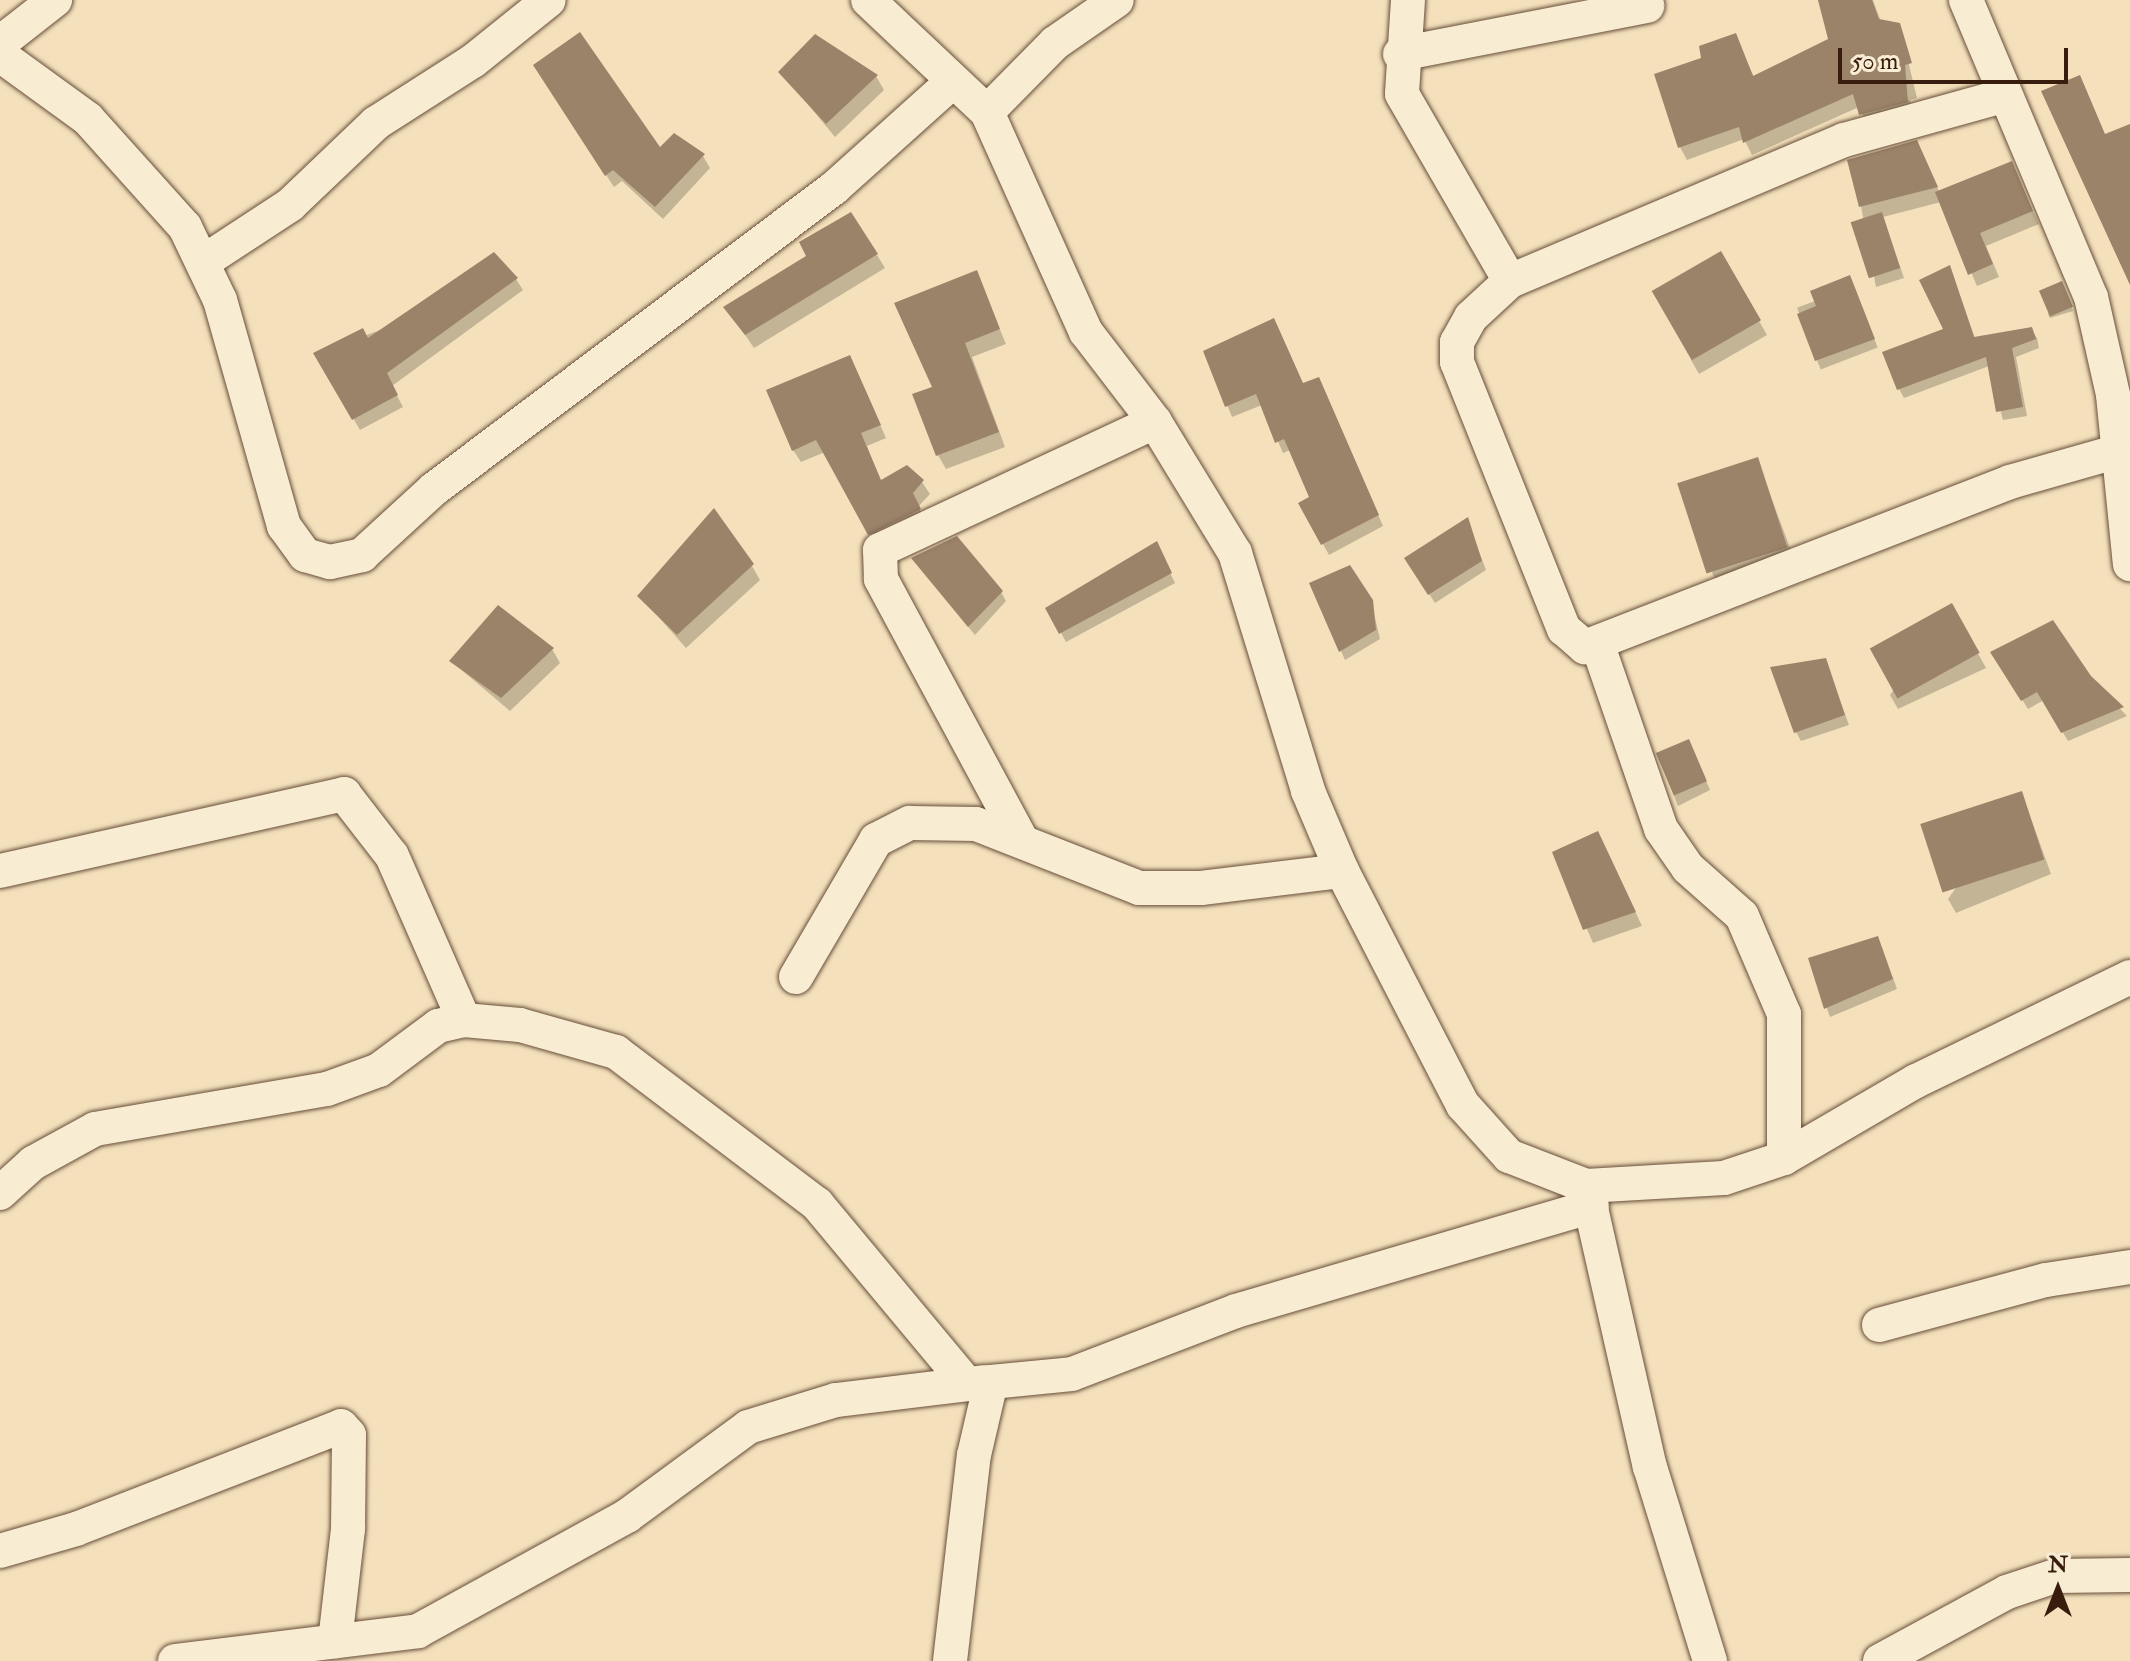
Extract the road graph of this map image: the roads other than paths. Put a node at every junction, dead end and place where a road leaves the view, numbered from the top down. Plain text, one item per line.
1 (55, 0) edge
2 (549, 0) edge
3 (868, 0) edge
4 (1117, 0) edge
5 (1408, 0) edge
6 (1966, 0) edge
7 (1647, 6) dead end
8 (0, 43) edge
9 (1400, 54) junction
10 (0, 55) edge
11 (952, 82) junction
12 (2003, 96) junction
13 (987, 112) junction
14 (203, 262) junction
15 (1510, 281) junction
16 (1155, 422) junction
17 (2115, 452) junction
18 (2130, 564) edge
19 (1597, 643) junction
20 (1022, 841) junction
21 (0, 871) edge
22 (1342, 871) junction
23 (796, 977) dead end
24 (2130, 977) edge
25 (464, 1020) junction
26 (1784, 1158) junction
27 (0, 1193) edge
28 (1589, 1196) junction
29 (2130, 1267) edge
30 (1879, 1325) dead end
31 (979, 1383) junction
32 (0, 1551) edge
33 (2130, 1575) edge
34 (335, 1641) junction
35 (175, 1661) edge
36 (950, 1661) edge
37 (1710, 1661) edge
38 (1880, 1661) edge

1 - 8 street
2 - 14 street
3 - 11 street
4 - 13 street
5 - 9 street
6 - 12 street
7 - 9 street
9 - 15 street
10 - 14 street
11 - 13 street
11 - 14 street
12 - 15 street
12 - 17 street
13 - 16 street
15 - 19 street
16 - 20 street
16 - 22 street
17 - 18 street
17 - 19 street
19 - 26 street
20 - 22 street
20 - 23 street
21 - 25 street
22 - 28 street
24 - 26 street
25 - 27 street
25 - 31 street
26 - 28 street
28 - 31 street
28 - 37 street
29 - 30 street
31 - 34 street
31 - 36 street
32 - 34 street
33 - 38 street
34 - 35 street

